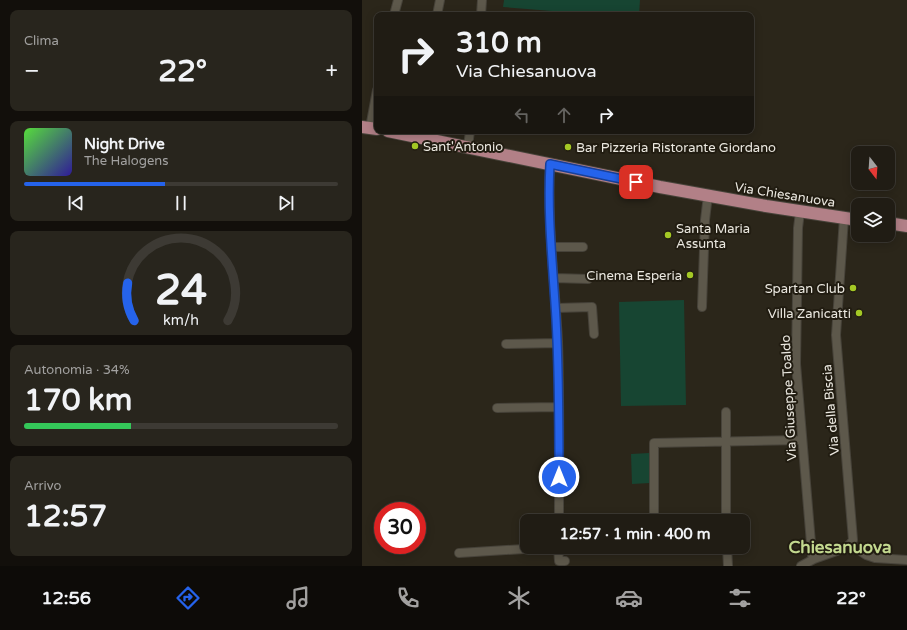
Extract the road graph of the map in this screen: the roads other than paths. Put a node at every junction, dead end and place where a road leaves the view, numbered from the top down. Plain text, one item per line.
1 (398, 0) edge
2 (440, 0) edge
3 (482, 0) edge
4 (395, 12) edge
5 (438, 12) edge
6 (481, 12) edge
7 (374, 106) edge
8 (370, 128) edge
9 (418, 134) edge
10 (470, 134) edge
11 (468, 146) junction
12 (550, 164) junction
13 (708, 195) junction
14 (800, 212) junction
15 (844, 218) junction
16 (851, 219) edge
17 (895, 224) edge
18 (907, 226) edge
19 (552, 247) junction
20 (583, 247) dead end
21 (554, 278) junction
22 (588, 279) dead end
23 (556, 308) junction
24 (702, 308) dead end
25 (594, 334) dead end
26 (558, 343) junction
27 (506, 344) dead end
28 (560, 407) junction
29 (497, 408) dead end
30 (726, 412) dead end
31 (802, 440) junction
32 (726, 442) junction
33 (559, 514) edge
34 (654, 514) edge
35 (726, 514) edge
36 (850, 544) junction
37 (520, 549) edge
38 (459, 553) dead end
39 (558, 554) edge
40 (727, 554) edge
41 (814, 559) junction
42 (907, 560) edge
43 (565, 561) dead end
44 (728, 566) edge
45 (801, 566) edge

1 - 4 street
2 - 5 street
3 - 6 street
7 - 8 street
9 - 11 main road, Via Chiesanuova
10 - 11 street
11 - 12 main road, Via Chiesanuova
12 - 13 main road, Via Chiesanuova
12 - 19 street
13 - 14 main road, Via Chiesanuova
13 - 24 street
14 - 15 main road, Via Chiesanuova
14 - 31 street, Via Giuseppe Toaldo
15 - 16 main road, Via Chiesanuova
15 - 36 street, Via della Biscia
17 - 18 main road
19 - 20 street
19 - 21 street
21 - 22 street
21 - 23 street
23 - 25 street
23 - 26 street
26 - 27 street
26 - 28 street
28 - 29 street
28 - 33 street
30 - 32 street
31 - 32 street
31 - 41 street, Via Giuseppe Toaldo
32 - 34 street
32 - 35 street
36 - 41 street
36 - 42 street
37 - 38 street
39 - 43 street
40 - 44 street
41 - 45 street

